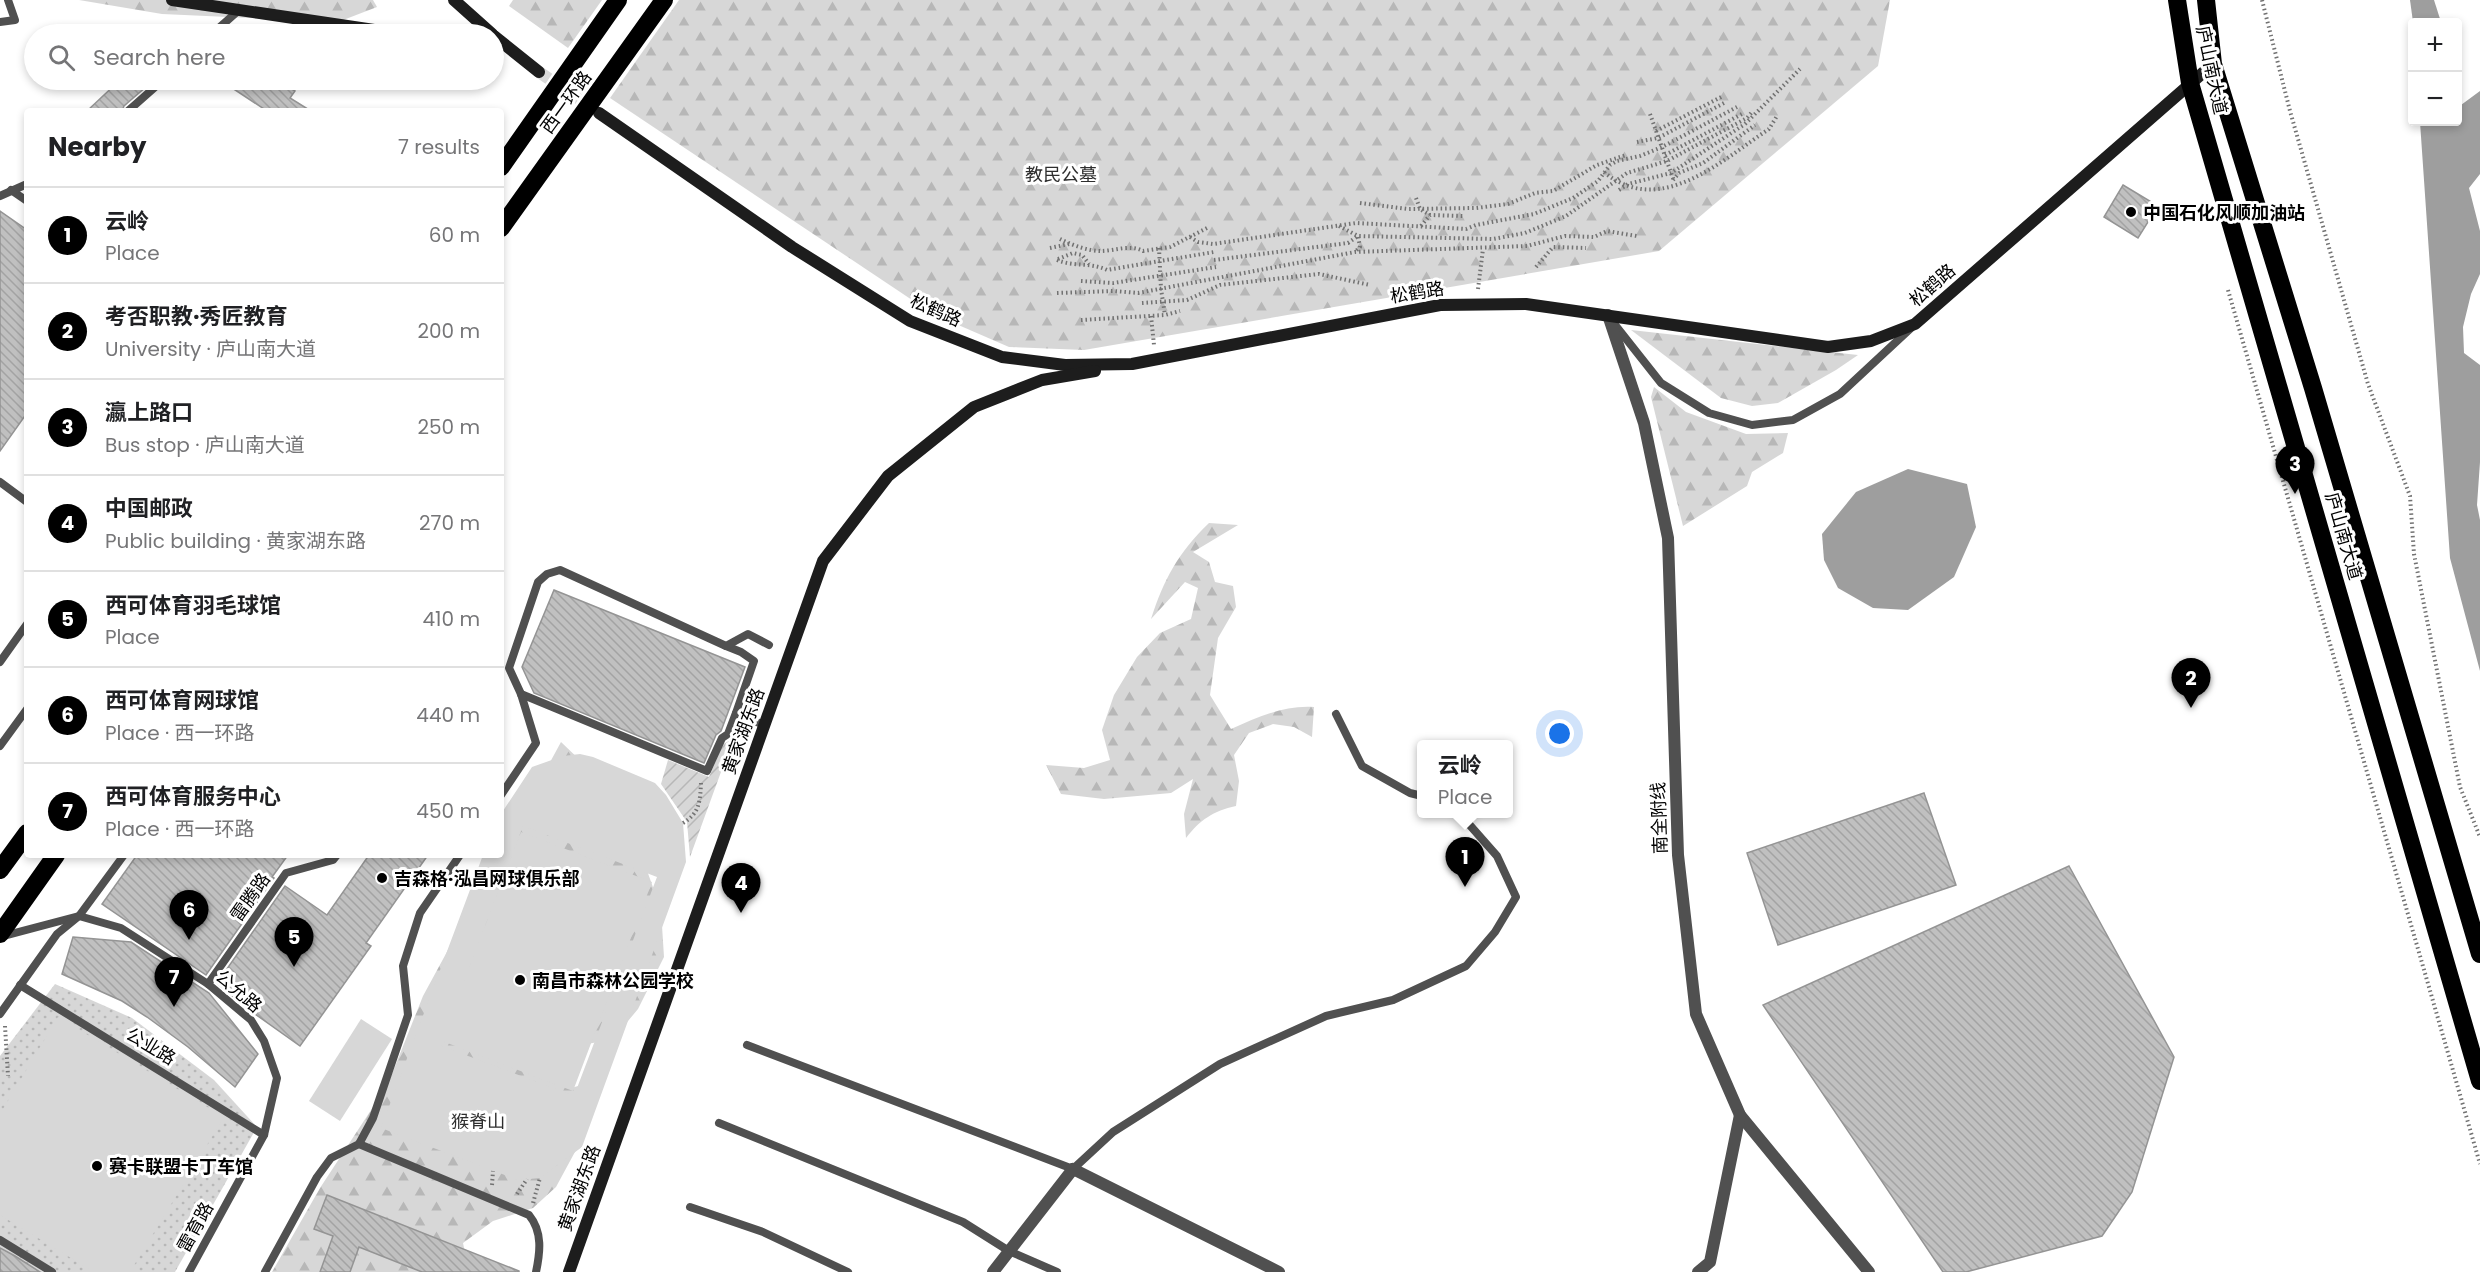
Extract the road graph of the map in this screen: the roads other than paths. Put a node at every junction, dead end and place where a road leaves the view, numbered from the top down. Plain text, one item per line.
1 (8, 0) edge
2 (172, 0) edge
3 (454, 0) edge
4 (618, 0) edge
5 (664, 0) edge
6 (2176, 0) edge
7 (2206, 0) edge
8 (238, 10) junction
9 (0, 22) edge
10 (223, 24) edge
11 (333, 24) edge
12 (481, 24) edge
13 (504, 45) edge
14 (504, 49) edge
15 (510, 50) junction
16 (2212, 64) junction
17 (538, 72) tunnel mouth
18 (2190, 84) junction
19 (152, 90) edge
20 (131, 108) edge
21 (598, 113) tunnel mouth
22 (504, 162) edge
23 (24, 185) edge
24 (11, 190) junction
25 (0, 196) edge
26 (24, 199) edge
27 (504, 226) edge
28 (1608, 315) junction
29 (1916, 324) junction
30 (1132, 364) junction
31 (0, 482) edge
32 (24, 500) edge
33 (24, 628) edge
34 (769, 645) dead end
35 (726, 646) junction
36 (0, 662) edge
37 (521, 694) junction
38 (24, 713) edge
39 (736, 713) junction
40 (1336, 714) dead end
41 (764, 724) junction
42 (0, 746) edge
43 (504, 791) edge
44 (1417, 795) edge
45 (1464, 818) edge
46 (24, 837) edge
47 (54, 858) edge
48 (122, 858) edge
49 (335, 858) edge
50 (458, 858) edge
51 (0, 870) edge
52 (79, 916) junction
53 (0, 936) edge
54 (2480, 954) edge
55 (208, 984) junction
56 (20, 985) junction
57 (0, 1014) edge
58 (747, 1045) dead end
59 (2480, 1082) edge
60 (1740, 1115) junction
61 (719, 1123) dead end
62 (264, 1135) junction
63 (359, 1144) junction
64 (1073, 1169) junction
65 (690, 1207) dead end
66 (0, 1240) edge
67 (1009, 1251) junction
68 (52, 1272) edge
69 (189, 1272) edge
70 (265, 1272) edge
71 (536, 1272) edge
72 (568, 1272) edge
73 (848, 1272) edge
74 (993, 1272) edge
75 (1057, 1272) edge
76 (1279, 1272) edge
77 (1698, 1272) edge
78 (1869, 1272) edge

1 - 9 lane
2 - 8 main road
3 - 12 main road
4 - 22 highway, 西一环路
5 - 27 highway, 西一环路
6 - 18 highway, 庐山南大道
7 - 16 highway, 庐山南大道
8 - 10 lane
8 - 11 main road
13 - 15 main road
14 - 15 main road
15 - 17 main road
16 - 18 main road, 松鹤路
16 - 54 highway, 庐山南大道
18 - 29 main road, 松鹤路
18 - 59 highway, 庐山南大道
19 - 20 lane
21 - 30 main road, 松鹤路
23 - 24 lane
24 - 25 lane
24 - 26 lane
28 - 29 main road, 松鹤路
28 - 29 lane
28 - 30 main road, 松鹤路
28 - 60 street, 南全附线
30 - 41 main road, 黄家湖东路
31 - 32 lane
33 - 36 lane
34 - 35 lane
35 - 37 lane
35 - 39 lane
37 - 39 lane
37 - 43 lane
38 - 42 lane
39 - 41 lane
40 - 44 lane
41 - 72 main road, 黄家湖东路
45 - 64 lane
46 - 51 highway
47 - 53 highway
48 - 52 lane
49 - 55 lane, 雷腾路
50 - 63 lane
52 - 53 lane
52 - 55 lane, 公允路
52 - 56 lane
55 - 62 lane, 公允路
56 - 57 lane
56 - 62 lane, 公业路
58 - 64 lane
60 - 77 street
60 - 78 street, 南全附线
61 - 67 lane
62 - 69 lane, 雷育路
63 - 70 lane
63 - 71 lane
64 - 67 street
64 - 76 street
65 - 73 lane
66 - 68 lane
67 - 74 street
67 - 75 lane

